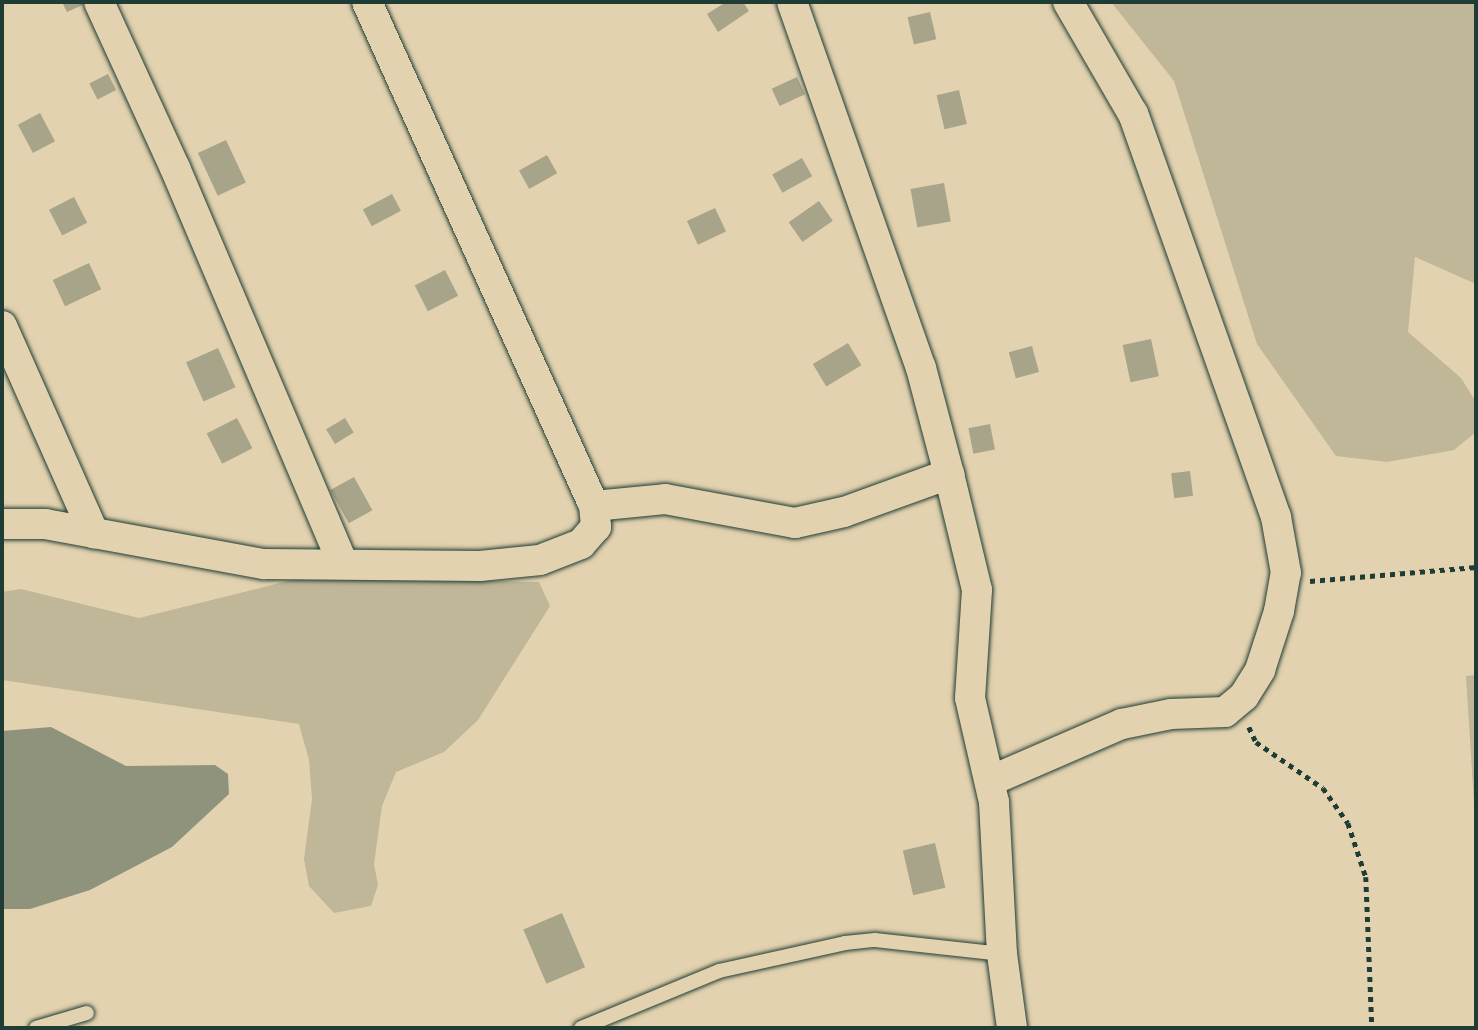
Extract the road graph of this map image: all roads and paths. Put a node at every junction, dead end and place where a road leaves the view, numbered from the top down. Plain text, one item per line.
1 (99, 2) edge
2 (367, 2) edge
3 (792, 2) edge
4 (1068, 2) edge
5 (2, 326) edge
6 (949, 474) junction
7 (594, 506) junction
8 (2, 524) edge
9 (94, 534) junction
10 (342, 562) junction
11 (1476, 567) edge
12 (1286, 573) junction
13 (1238, 702) junction
14 (990, 781) junction
15 (1002, 954) junction
16 (87, 1013) dead end
17 (36, 1028) edge
18 (581, 1028) edge
19 (1012, 1028) edge
20 (1372, 1028) edge

1 - 10 street
2 - 7 street
3 - 6 street
4 - 12 street
5 - 9 street
6 - 7 street
6 - 14 street
7 - 10 street
8 - 9 street
9 - 10 street
11 - 12 path
12 - 13 street
13 - 14 street
13 - 20 path
14 - 15 street
15 - 18 lane
15 - 19 street
16 - 17 lane

